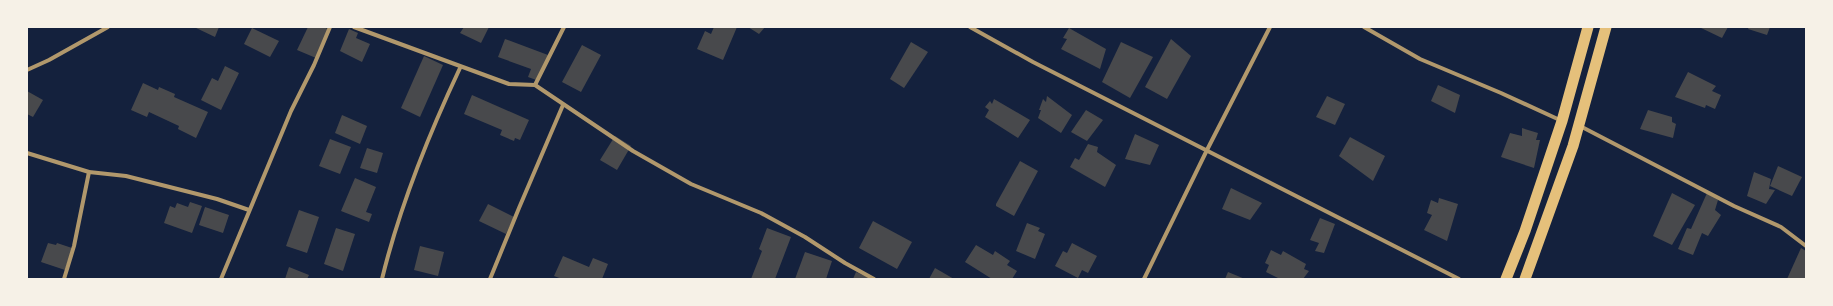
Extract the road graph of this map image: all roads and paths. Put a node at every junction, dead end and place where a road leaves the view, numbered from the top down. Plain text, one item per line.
1 (108, 27) edge
2 (330, 27) edge
3 (354, 27) edge
4 (564, 27) edge
5 (970, 27) edge
6 (1270, 27) edge
7 (1364, 27) edge
8 (1588, 27) edge
9 (1606, 27) edge
10 (460, 68) junction
11 (27, 70) edge
12 (535, 85) junction
13 (563, 105) junction
14 (1562, 120) junction
15 (1579, 125) junction
16 (1207, 150) junction
17 (27, 153) edge
18 (89, 172) junction
19 (249, 210) junction
20 (1806, 246) edge
21 (64, 279) edge
22 (221, 279) edge
23 (382, 279) edge
24 (490, 279) edge
25 (874, 279) edge
26 (1144, 279) edge
27 (1459, 279) edge
28 (1506, 279) edge
29 (1525, 279) edge

1 - 11 street
2 - 19 street
3 - 10 street
4 - 12 street
5 - 16 street
6 - 16 street
7 - 14 street
8 - 14 highway
9 - 15 highway
10 - 12 street
10 - 23 street
12 - 13 street
13 - 24 street
13 - 25 street
14 - 28 highway
15 - 20 street
15 - 29 highway
16 - 26 street
16 - 27 street
17 - 18 street
18 - 19 street
18 - 21 street
19 - 22 street

